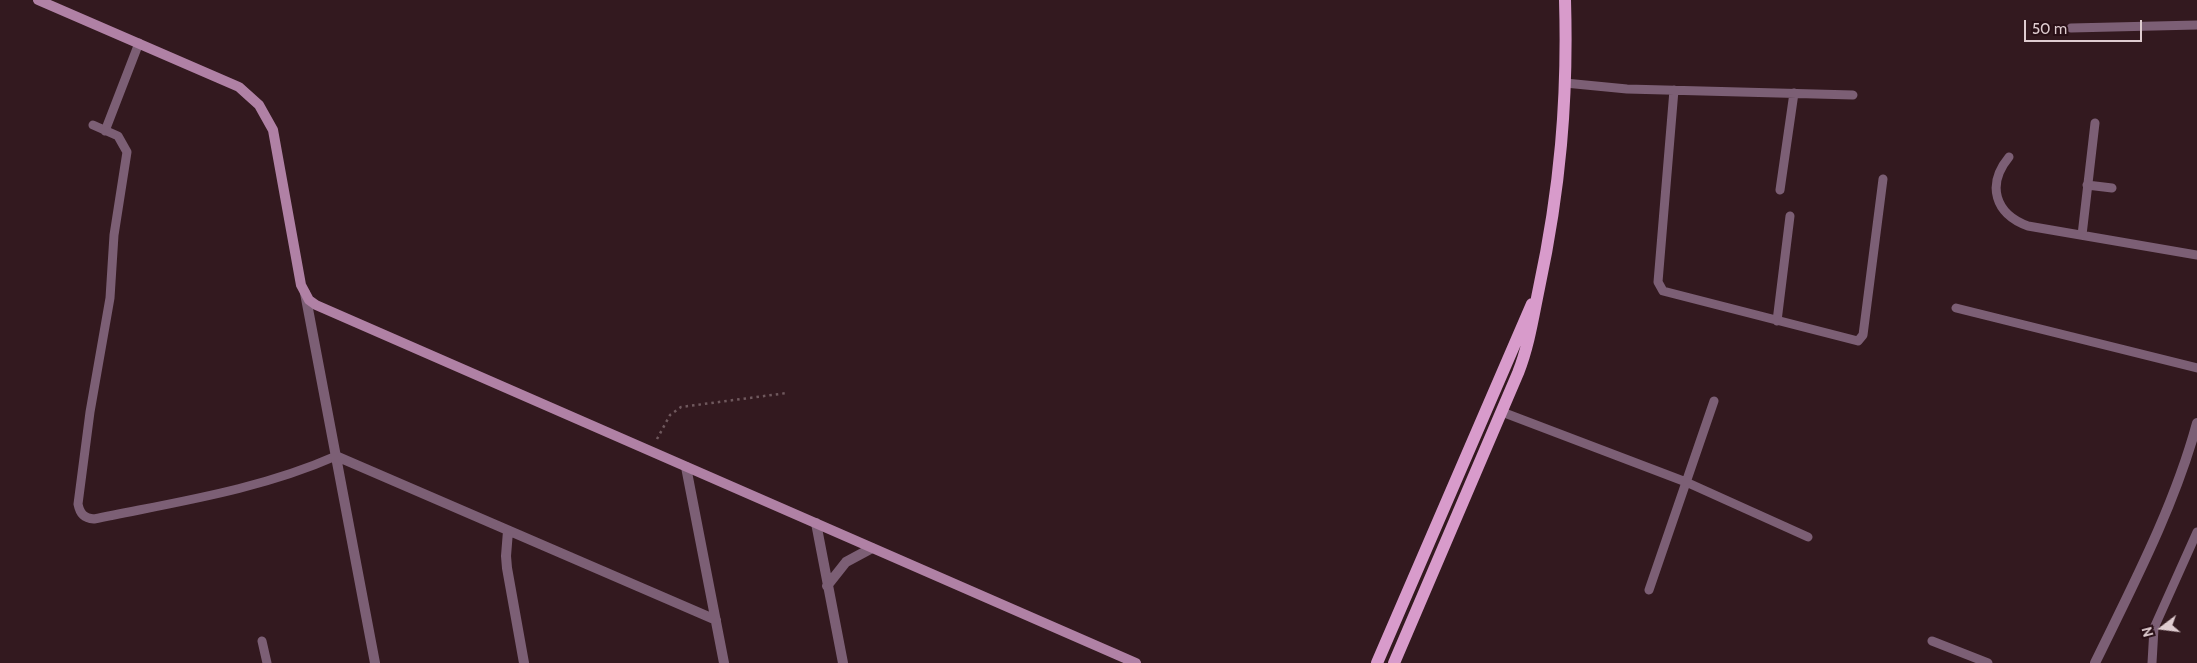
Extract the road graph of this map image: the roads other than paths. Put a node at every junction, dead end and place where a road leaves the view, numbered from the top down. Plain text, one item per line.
1 (38, 0) edge
2 (1565, 0) edge
3 (2197, 25) edge
4 (2071, 28) dead end
5 (139, 43) junction
6 (1565, 83) junction
7 (1674, 90) junction
8 (1794, 93) junction
9 (1853, 95) dead end
10 (2095, 123) dead end
11 (93, 126) dead end
12 (105, 131) junction
13 (2009, 157) dead end
14 (1884, 179) dead end
15 (2088, 185) junction
16 (2112, 188) dead end
17 (1780, 190) dead end
18 (1790, 216) dead end
19 (2082, 235) junction
20 (2197, 255) edge
21 (1538, 291) junction
22 (305, 293) junction
23 (1956, 308) dead end
24 (1776, 321) junction
25 (2197, 368) edge
26 (1714, 401) dead end
27 (1502, 412) junction
28 (2197, 423) edge
29 (336, 456) junction
30 (686, 467) junction
31 (1686, 482) junction
32 (816, 523) junction
33 (508, 531) junction
34 (2197, 532) edge
35 (1808, 537) dead end
36 (872, 548) junction
37 (827, 586) junction
38 (1648, 590) dead end
39 (716, 620) junction
40 (262, 640) dead end
41 (1932, 642) dead end
42 (267, 663) edge
43 (375, 663) edge
44 (524, 663) edge
45 (724, 663) edge
46 (843, 663) edge
47 (1136, 663) edge
48 (1376, 663) edge
49 (1394, 663) edge
50 (1988, 663) edge
51 (2095, 663) edge
52 (2152, 663) edge

1 - 5 main road
2 - 6 main road
3 - 4 lane
5 - 12 lane
5 - 22 main road
6 - 7 lane
6 - 21 main road
7 - 8 lane
7 - 24 lane
8 - 9 lane
8 - 17 lane
10 - 15 lane
11 - 12 lane
12 - 29 lane
13 - 19 lane
14 - 24 lane
15 - 16 lane
15 - 19 lane
18 - 24 lane
19 - 20 lane
21 - 27 main road
21 - 48 main road
22 - 29 street
22 - 30 main road
23 - 25 lane
26 - 31 lane
27 - 31 lane
27 - 49 main road
28 - 51 street
29 - 33 street
29 - 43 street
30 - 32 main road
30 - 39 street
31 - 35 lane
31 - 38 lane
32 - 36 main road
32 - 37 street
33 - 39 street
33 - 44 street
34 - 52 lane
36 - 37 street
36 - 47 main road
37 - 46 street
39 - 45 street
40 - 42 lane
41 - 50 lane

